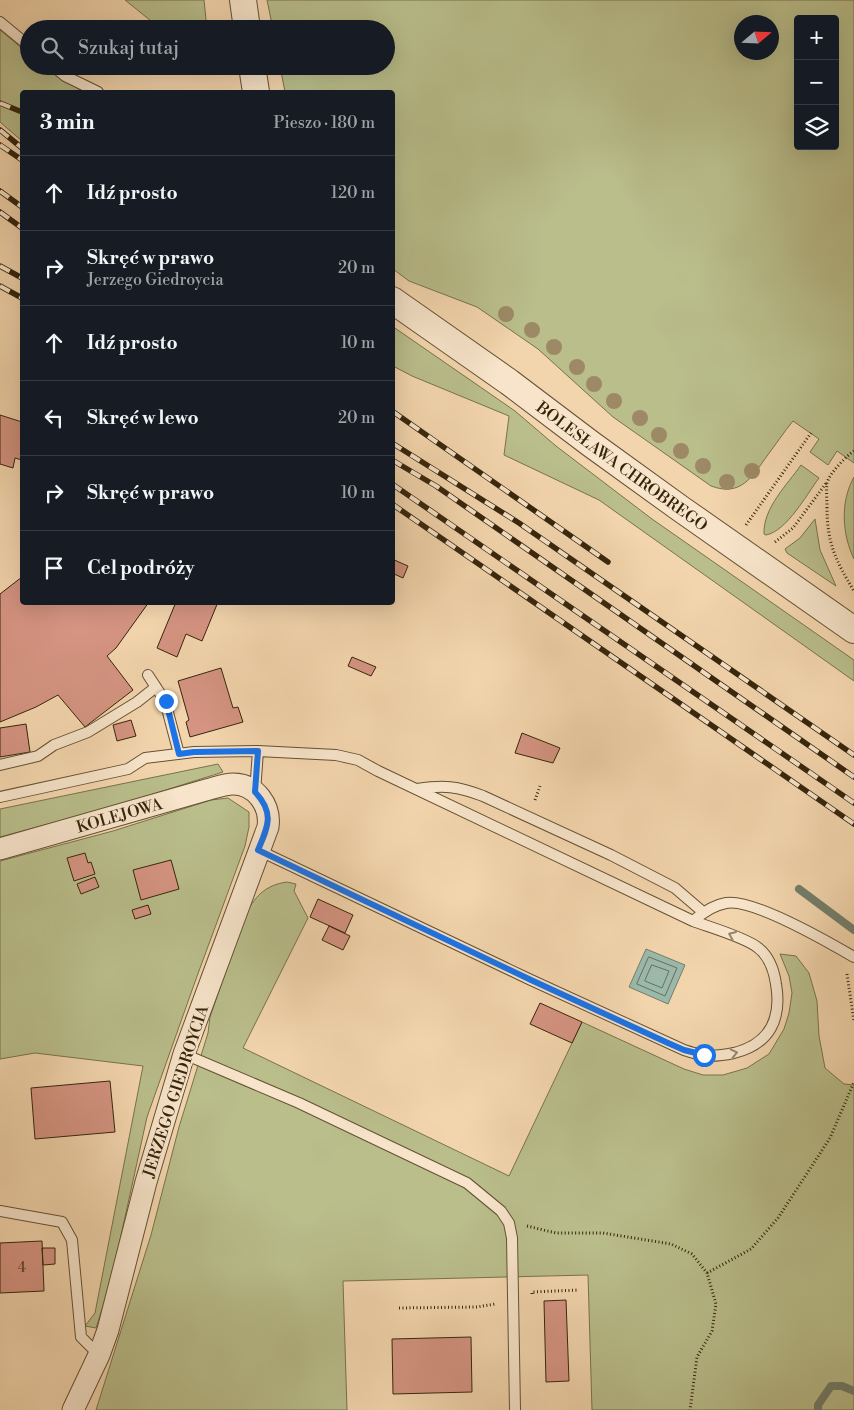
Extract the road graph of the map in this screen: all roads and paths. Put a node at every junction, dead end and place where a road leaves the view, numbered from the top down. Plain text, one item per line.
1 (243, 0) edge
2 (246, 20) edge
3 (0, 22) edge
4 (20, 39) edge
5 (64, 75) edge
6 (253, 75) edge
7 (94, 90) edge
8 (256, 90) edge
9 (395, 302) edge
10 (811, 433) dead end
11 (854, 451) edge
12 (827, 482) junction
13 (746, 554) junction
14 (854, 591) edge
15 (854, 630) edge
16 (148, 675) dead end
17 (156, 687) junction
18 (258, 751) junction
19 (179, 754) junction
20 (0, 766) edge
21 (248, 788) junction
22 (417, 789) junction
23 (0, 797) edge
24 (0, 849) edge
25 (258, 850) junction
26 (702, 912) junction
27 (693, 921) junction
28 (838, 948) junction
29 (854, 957) edge
30 (854, 1020) edge
31 (184, 1054) junction
32 (854, 1082) edge
33 (0, 1211) edge
34 (509, 1223) junction
35 (707, 1273) junction
36 (579, 1290) dead end
37 (513, 1303) junction
38 (399, 1308) dead end
39 (99, 1355) junction
40 (73, 1410) edge
41 (515, 1410) edge
42 (690, 1410) edge

1 - 2 street
3 - 4 lane
5 - 7 lane
6 - 8 street
9 - 13 street, BOLESŁAWA CHROBREGO
10 - 13 path
11 - 12 path
12 - 13 path
12 - 14 path
13 - 15 street, BOLESŁAWA CHROBREGO
16 - 17 lane
17 - 19 lane
17 - 20 lane
18 - 19 lane
18 - 21 lane
18 - 22 lane
19 - 23 lane
21 - 24 street, KOLEJOWA
21 - 25 street, JERZEGO GIEDROYCIA
22 - 26 lane
22 - 27 lane
25 -> 27 lane
25 - 31 street, JERZEGO GIEDROYCIA
26 - 27 lane
26 - 28 lane
28 - 29 lane
28 - 30 path
31 - 34 lane
31 - 39 street, JERZEGO GIEDROYCIA
32 - 35 path
33 - 39 lane
34 - 35 path
34 - 37 lane
35 - 42 path
36 - 37 path
37 - 38 path
37 - 41 lane
39 - 40 street, JERZEGO GIEDROYCIA

